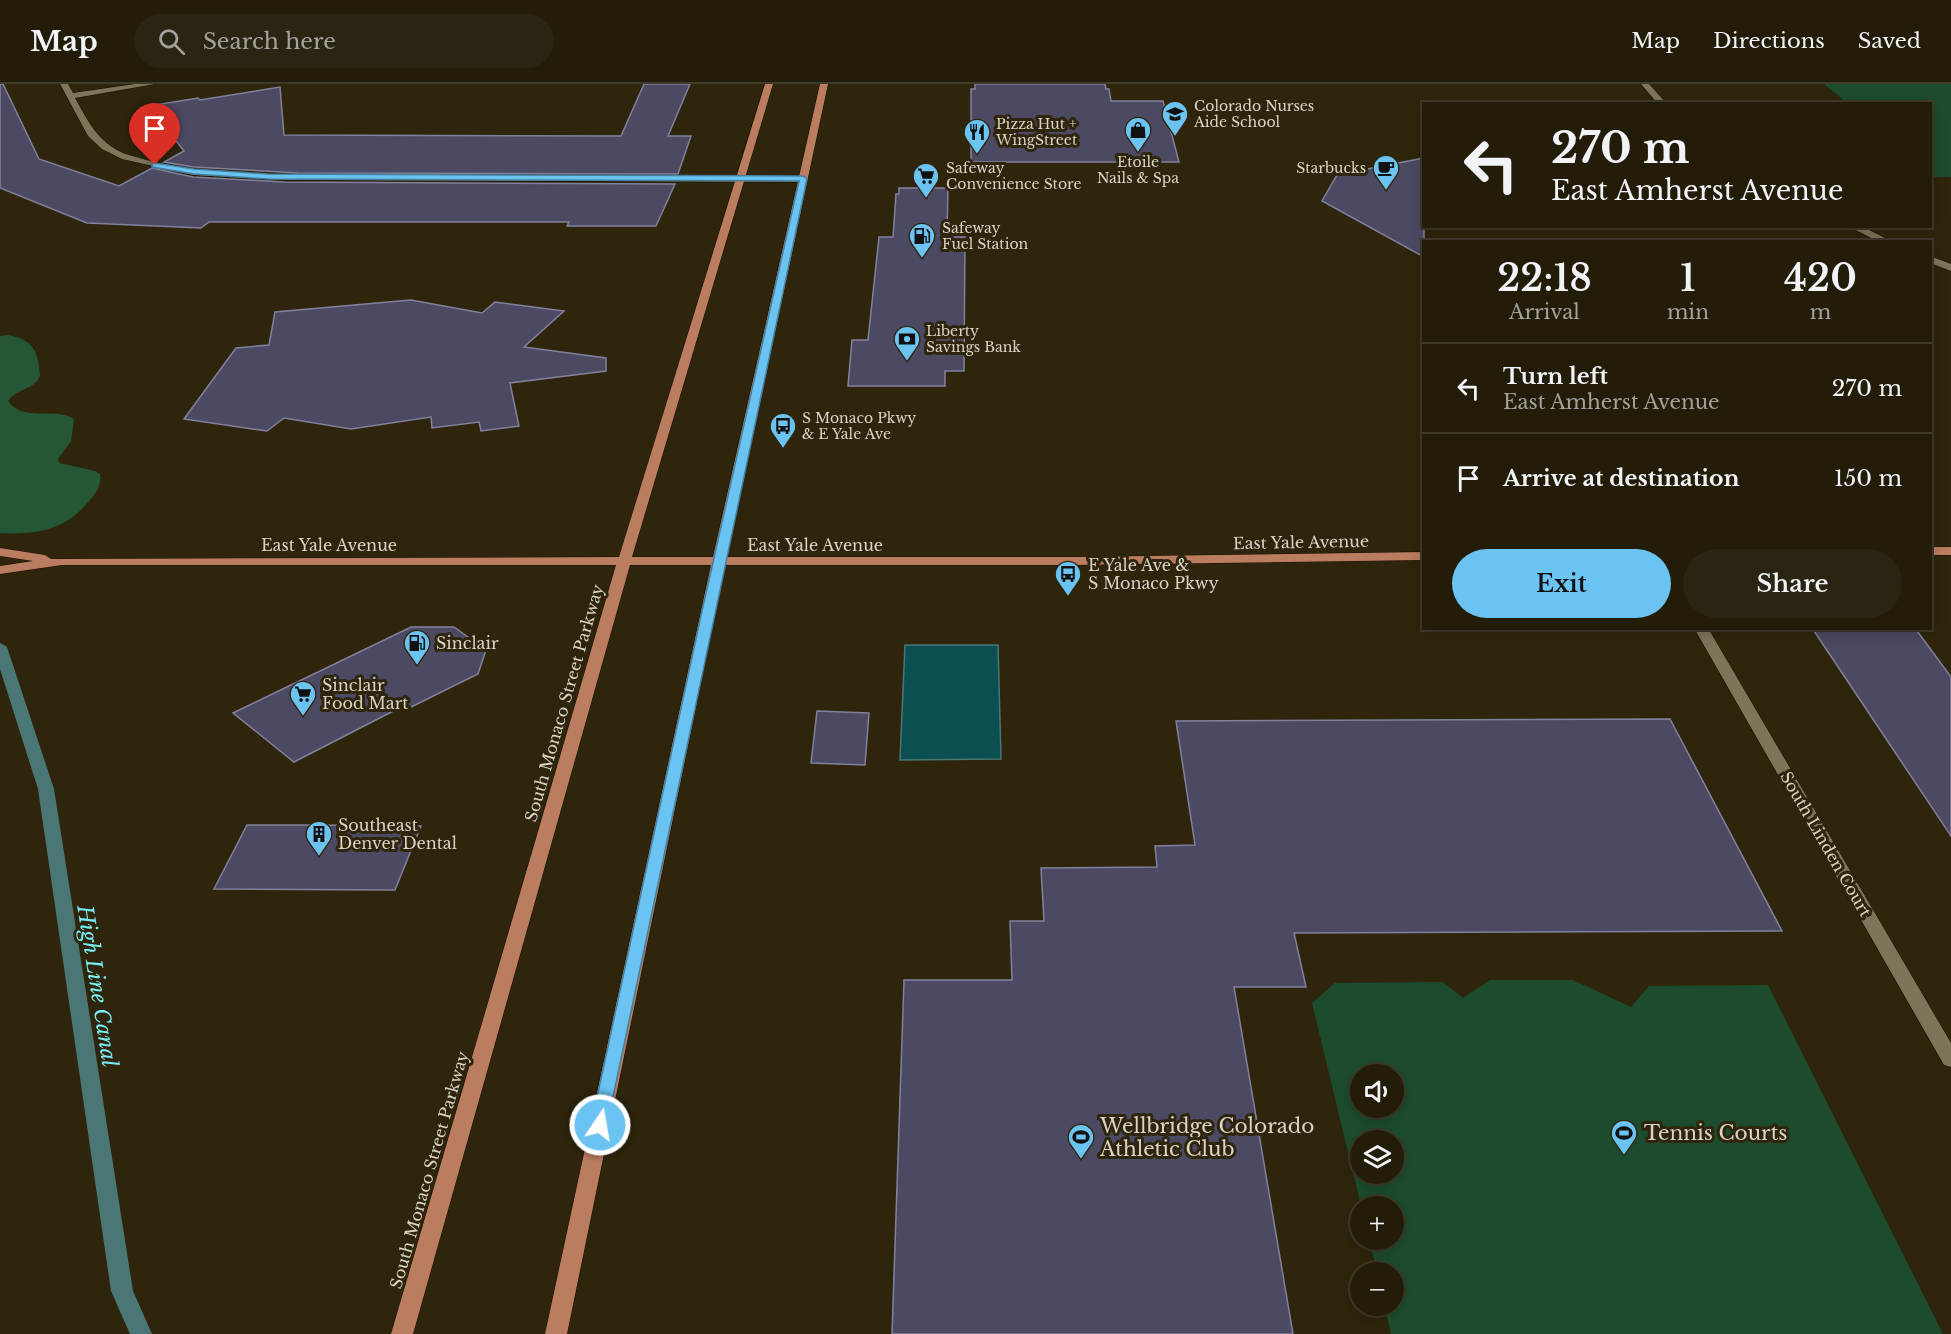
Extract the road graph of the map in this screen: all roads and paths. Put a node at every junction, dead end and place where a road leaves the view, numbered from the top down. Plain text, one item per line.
1 (64, 84) edge
2 (151, 84) edge
3 (769, 84) edge
4 (824, 84) edge
5 (1645, 84) edge
6 (71, 96) junction
7 (1661, 102) edge
8 (741, 178) junction
9 (803, 179) junction
10 (1856, 228) edge
11 (1884, 240) edge
12 (1932, 260) edge
13 (1951, 268) edge
14 (1932, 551) edge
15 (1951, 551) edge
16 (0, 552) edge
17 (1422, 556) edge
18 (62, 561) junction
19 (624, 561) junction
20 (719, 561) junction
21 (0, 570) edge
22 (1702, 630) edge
23 (1951, 1060) edge
24 (402, 1334) edge
25 (556, 1334) edge

1 - 6 street
2 - 6 street
3 - 8 main road, South Monaco Street Parkway
4 - 9 main road
5 - 7 street
6 - 8 street
8 - 9 street
8 - 19 main road, South Monaco Street Parkway
9 - 20 main road
10 - 11 street
12 - 13 street
14 - 15 main road
16 - 18 main road, East Yale Avenue
17 - 20 main road, East Yale Avenue
18 - 19 main road, East Yale Avenue
18 - 21 main road, East Yale Avenue
19 - 20 main road, East Yale Avenue
19 - 24 main road, South Monaco Street Parkway
20 - 25 main road
22 - 23 street, South Linden Court

